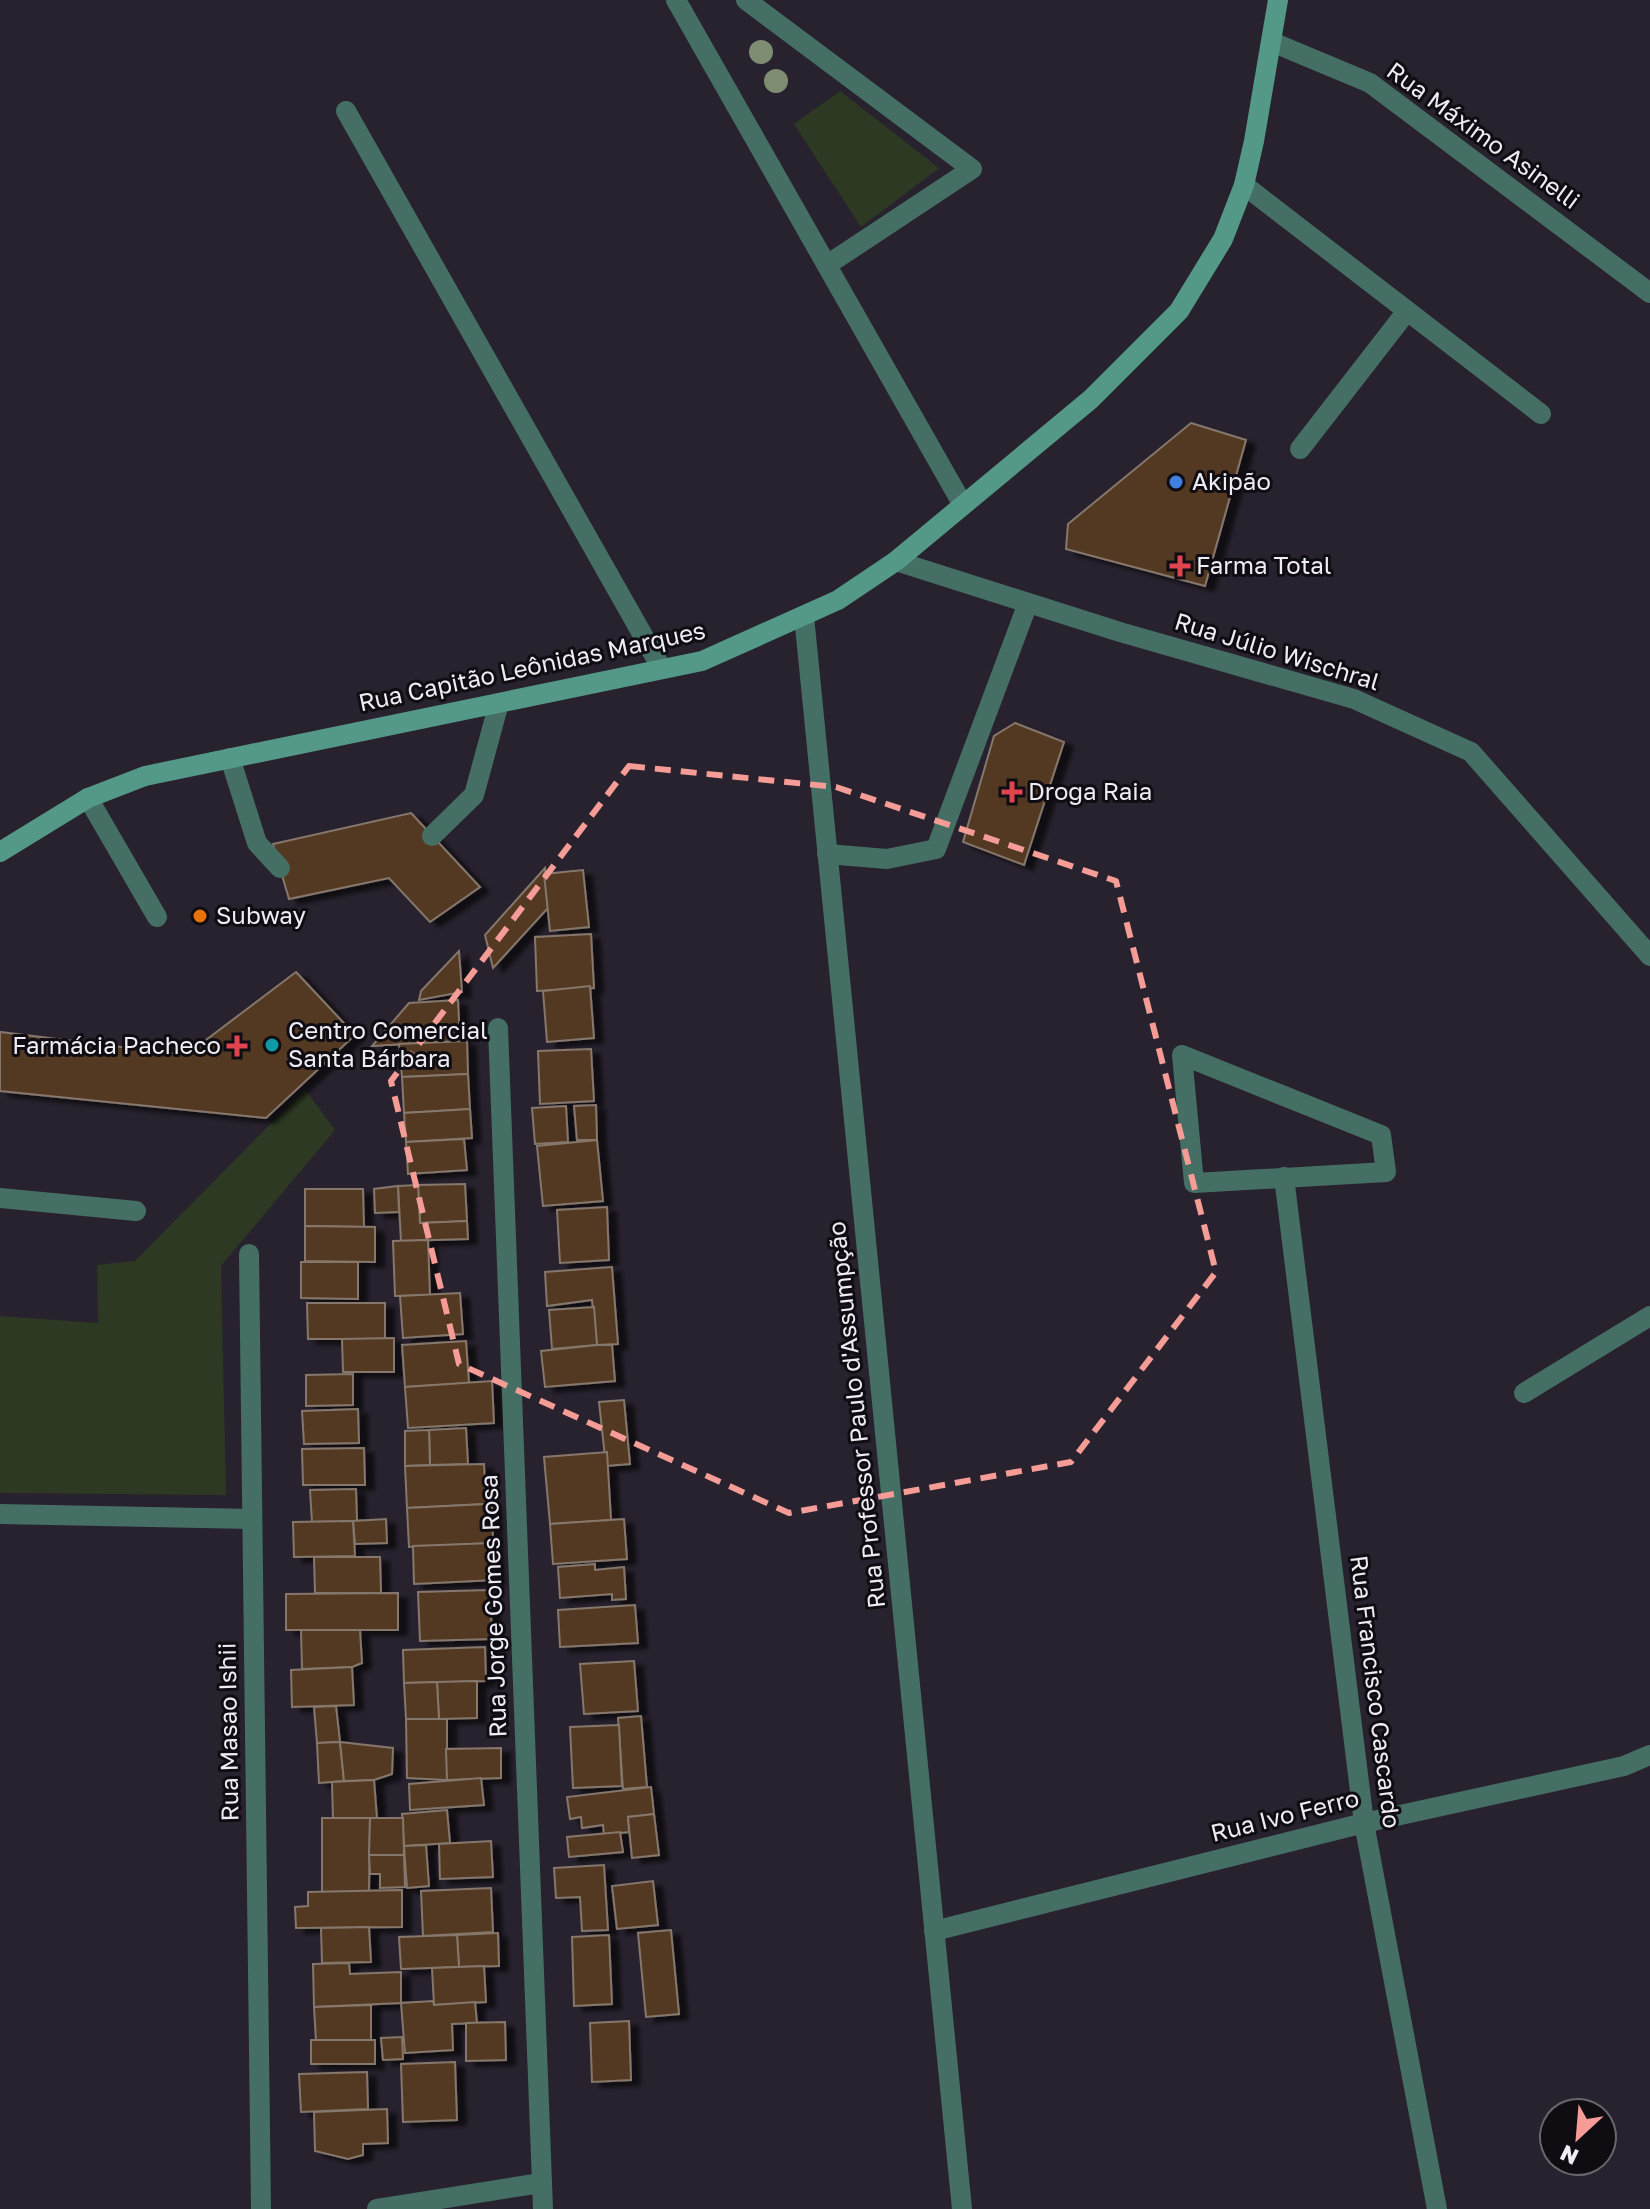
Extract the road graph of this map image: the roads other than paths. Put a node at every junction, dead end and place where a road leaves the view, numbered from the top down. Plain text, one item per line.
1 (676, 0) edge
2 (746, 0) edge
3 (1278, 0) edge
4 (1272, 42) junction
5 (346, 111) dead end
6 (1244, 185) junction
7 (827, 265) junction
8 (1650, 293) edge
9 (1407, 311) junction
10 (1541, 414) dead end
11 (1300, 449) dead end
12 (963, 505) junction
13 (896, 561) junction
14 (1028, 603) junction
15 (804, 616) junction
16 (662, 669) junction
17 (499, 703) junction
18 (230, 758) junction
19 (88, 798) junction
20 (432, 836) dead end
21 (0, 852) edge
22 (827, 854) junction
23 (280, 868) dead end
24 (157, 917) dead end
25 (1650, 956) edge
26 (498, 1028) dead end
27 (1284, 1177) junction
28 (0, 1198) edge
29 (136, 1211) dead end
30 (249, 1254) dead end
31 (1650, 1316) edge
32 (1524, 1393) dead end
33 (0, 1514) edge
34 (252, 1519) junction
35 (1650, 1755) edge
36 (1364, 1823) junction
37 (934, 1931) junction
38 (541, 2183) junction
39 (261, 2209) edge
40 (377, 2209) edge
41 (543, 2209) edge
42 (962, 2209) edge
43 (1437, 2209) edge

1 - 7 street
2 - 7 street
3 - 4 main road, Rua Capitão Leônidas Marques
4 - 6 main road, Rua Capitão Leônidas Marques
4 - 8 street, Rua Máximo Asinelli
5 - 16 street
6 - 9 street
6 - 12 main road, Rua Capitão Leônidas Marques
7 - 12 street
9 - 10 street
9 - 11 street
12 - 13 main road, Rua Capitão Leônidas Marques
13 - 14 street, Rua Júlio Wischral
13 - 15 main road, Rua Capitão Leônidas Marques
14 - 22 street
14 - 25 street, Rua Júlio Wischral
15 - 16 main road, Rua Capitão Leônidas Marques
15 - 22 street, Rua Professor Paulo d'Assumpção
16 - 17 main road, Rua Capitão Leônidas Marques
17 - 18 main road, Rua Capitão Leônidas Marques
17 - 20 street
18 - 19 main road, Rua Capitão Leônidas Marques
18 - 23 street
19 - 21 main road, Rua Capitão Leônidas Marques
19 - 24 street
22 - 37 street, Rua Professor Paulo d'Assumpção
26 - 38 street, Rua Jorge Gomes Rosa
27 - 27 street
27 - 36 street, Rua Francisco Cascardo
28 - 29 street
30 - 34 street, Rua Masao Ishii
31 - 32 street
33 - 34 street
34 - 39 street, Rua Masao Ishii
35 - 36 street, Rua Ivo Ferro
36 - 37 street, Rua Ivo Ferro
36 - 43 street, Rua Francisco Cascardo
37 - 42 street, Rua Professor Paulo d'Assumpção
38 - 40 street
38 - 41 street, Rua Jorge Gomes Rosa

